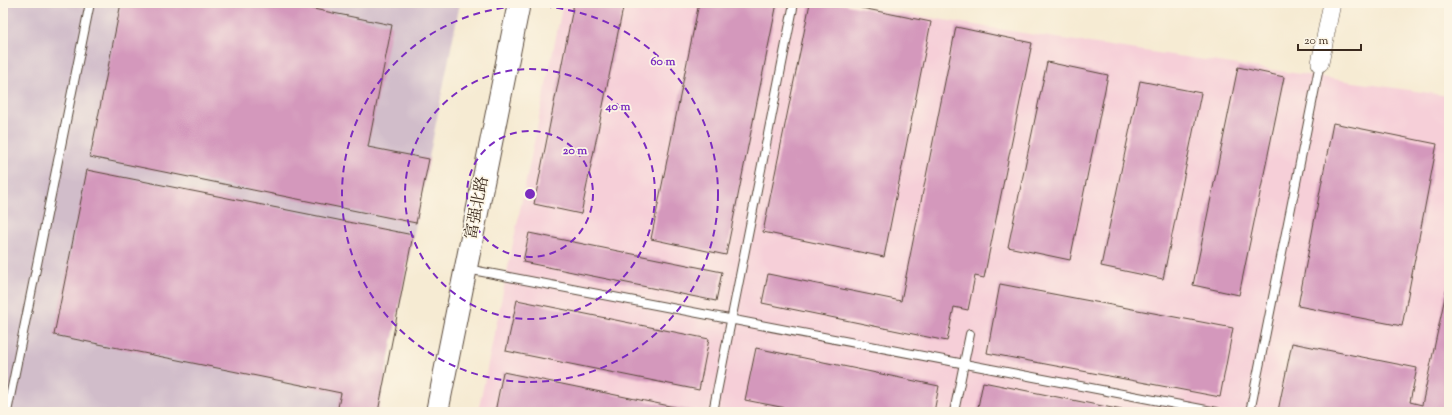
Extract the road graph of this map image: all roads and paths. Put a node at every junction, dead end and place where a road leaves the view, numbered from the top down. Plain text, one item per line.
1 (90, 3) edge
2 (519, 3) edge
3 (794, 3) edge
4 (1332, 3) edge
5 (1320, 63) joint
6 (466, 268) junction
7 (731, 319) junction
8 (970, 334) dead end
9 (964, 364) junction
10 (7, 412) edge
11 (437, 412) edge
12 (713, 412) edge
13 (954, 412) edge
14 (1217, 412) edge
15 (1250, 412) edge

1 - 10 lane
2 - 6 street, 富强北路
3 - 7 lane
4 - 5 street
5 - 15 lane
6 - 7 lane
6 - 11 street, 富强北路
7 - 9 lane
7 - 12 lane
8 - 9 lane
9 - 13 lane
9 - 14 lane

